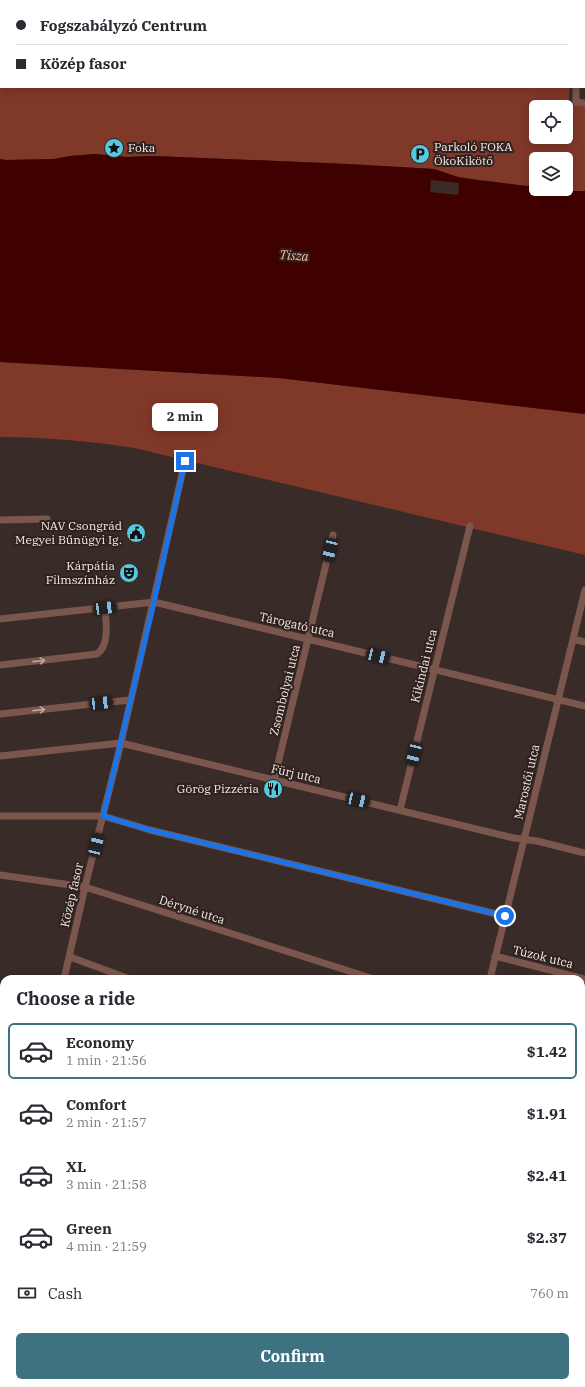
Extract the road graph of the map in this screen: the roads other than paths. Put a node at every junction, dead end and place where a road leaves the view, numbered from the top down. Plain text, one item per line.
1 (576, 88) edge
2 (585, 103) edge
3 (185, 461) dead end
4 (47, 519) dead end
5 (0, 520) edge
6 (470, 526) dead end
7 (333, 535) dead end
8 (585, 590) edge
9 (154, 602) junction
10 (105, 608) junction
11 (0, 619) edge
12 (308, 639) junction
13 (573, 639) junction
14 (585, 642) edge
15 (0, 665) edge
16 (434, 669) junction
17 (557, 699) junction
18 (130, 700) junction
19 (585, 706) edge
20 (0, 714) edge
21 (121, 743) junction
22 (0, 756) edge
23 (274, 780) junction
24 (400, 810) junction
25 (0, 816) edge
26 (103, 816) junction
27 (524, 840) junction
28 (585, 852) edge
29 (0, 875) edge
30 (85, 887) junction
31 (505, 916) junction
32 (495, 956) junction
33 (70, 957) junction
34 (65, 975) edge
35 (119, 975) edge
36 (361, 975) edge
37 (491, 975) edge
38 (569, 975) edge

1 - 2 street
3 - 9 street, Közép fasor
4 - 5 street
6 - 16 street, Kikindai utca
7 - 12 street, Zsombolyai utca
8 - 13 street, Marostői utca
9 - 10 street, Tárogató utca
9 - 12 street, Tárogató utca
9 - 18 street, Közép fasor
10 - 11 street, Tárogató utca
15 -> 10 street
12 - 16 street, Tárogató utca
12 - 23 street, Zsombolyai utca
13 - 14 street
13 - 17 street, Marostői utca
16 - 17 street, Tárogató utca
16 - 24 street, Kikindai utca
17 - 19 street, Tárogató utca
17 - 27 street, Marostői utca
20 -> 18 street
18 - 21 street, Közép fasor
21 - 22 street, Fürj utca
21 - 23 street, Fürj utca
21 - 26 street, Közép fasor
23 - 24 street, Fürj utca
24 - 27 street, Fürj utca
25 - 26 street
26 - 30 street, Közép fasor
26 - 31 street
27 - 28 street, Fürj utca
27 - 31 street, Marostői utca
29 - 30 street, Déryné utca
30 - 33 street, Közép fasor
30 - 36 street, Déryné utca
31 - 32 street, Marostői utca
32 - 37 street, Marostői utca
32 - 38 street, Túzok utca
33 - 34 street, Közép fasor
33 - 35 street

